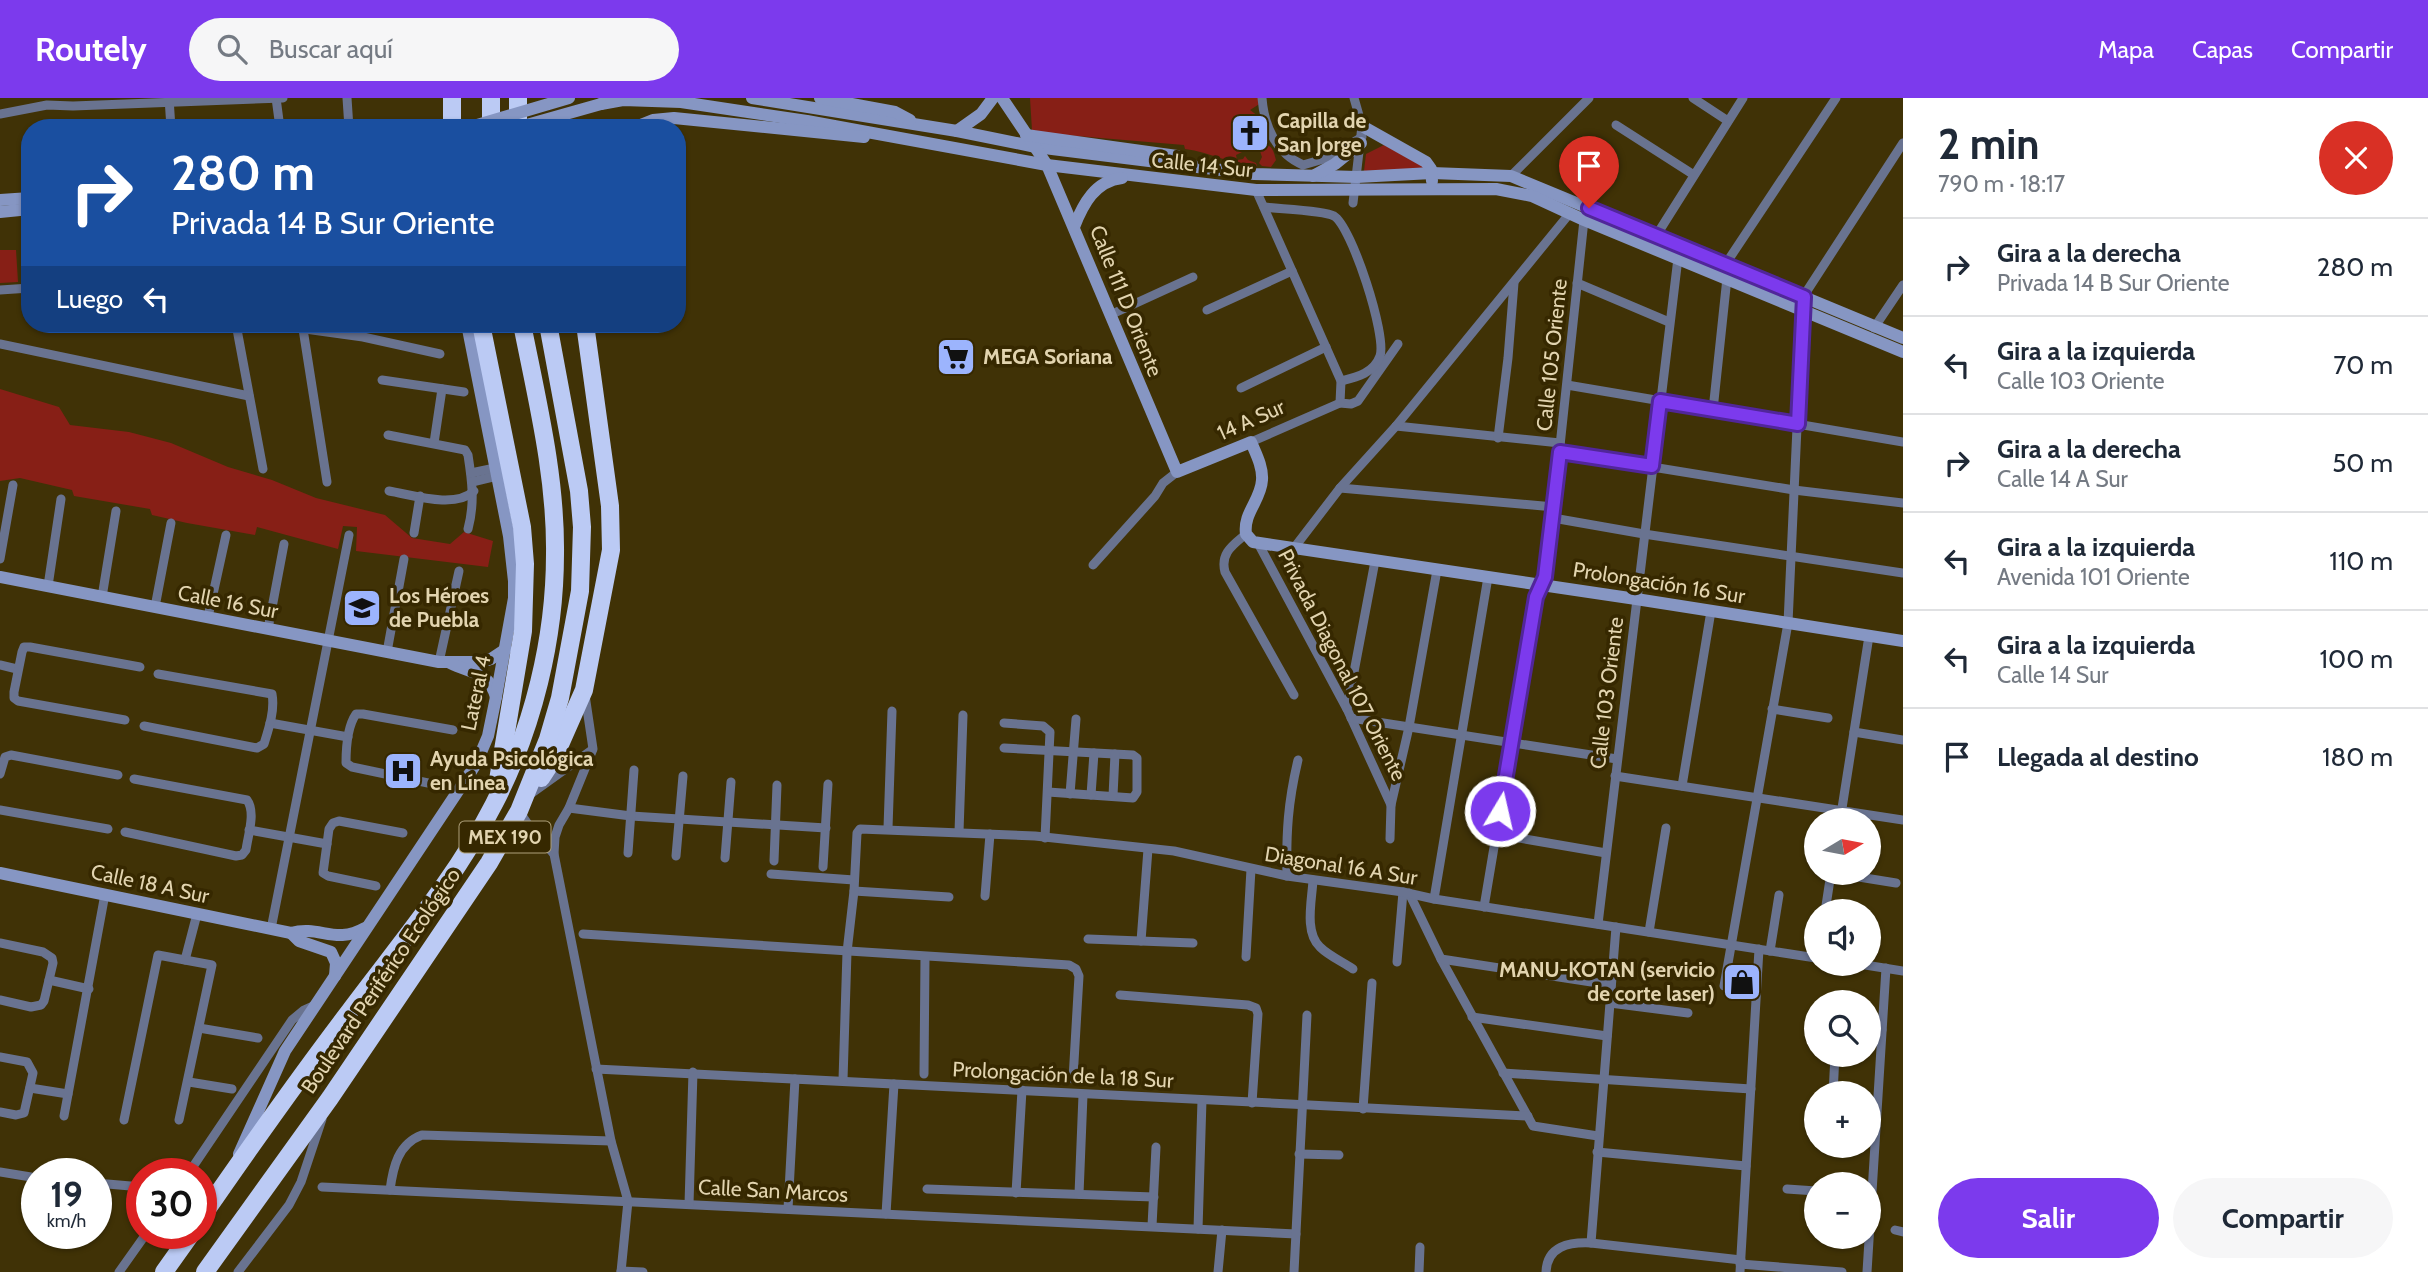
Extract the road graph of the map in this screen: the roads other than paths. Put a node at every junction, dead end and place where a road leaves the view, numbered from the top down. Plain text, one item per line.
1 (276, 98) edge
2 (284, 98) edge
3 (347, 98) edge
4 (439, 98) edge
5 (491, 98) edge
6 (518, 98) edge
7 (556, 98) edge
8 (569, 98) edge
9 (752, 98) edge
10 (820, 98) edge
11 (993, 98) edge
12 (1002, 98) edge
13 (1262, 98) edge
14 (1354, 98) edge
15 (1589, 98) edge
16 (1693, 98) edge
17 (1743, 98) edge
18 (1836, 98) edge
19 (169, 100) edge
20 (452, 113) edge
21 (0, 114) edge
22 (170, 119) edge
23 (279, 119) edge
24 (348, 119) edge
25 (491, 119) edge
26 (498, 119) edge
27 (517, 119) edge
28 (548, 119) edge
29 (558, 119) edge
30 (664, 119) edge
31 (1728, 121) junction
32 (916, 124) junction
33 (1616, 125) dead end
34 (962, 132) junction
35 (882, 134) junction
36 (1362, 135) junction
37 (1032, 141) junction
38 (1903, 142) edge
39 (1047, 165) junction
40 (1433, 173) junction
41 (1694, 175) junction
42 (1130, 176) junction
43 (1511, 176) junction
44 (1312, 177) junction
45 (1357, 177) junction
46 (1256, 190) junction
47 (1432, 190) junction
48 (1354, 197) junction
49 (21, 199) edge
50 (0, 200) edge
51 (1264, 207) junction
52 (21, 210) edge
53 (0, 212) edge
54 (1570, 213) junction
55 (1584, 220) junction
56 (1074, 227) junction
57 (1656, 236) junction
58 (1678, 258) junction
59 (1292, 271) junction
60 (1726, 272) junction
61 (1193, 277) dead end
62 (1514, 281) junction
63 (1577, 283) junction
64 (1903, 285) edge
65 (21, 289) edge
66 (0, 290) edge
67 (1804, 297) junction
68 (1207, 310) dead end
69 (1803, 311) junction
70 (1110, 314) junction
71 (1670, 322) junction
72 (1874, 328) junction
73 (238, 333) edge
74 (304, 333) edge
75 (333, 333) edge
76 (362, 333) edge
77 (470, 333) edge
78 (481, 333) edge
79 (524, 333) edge
80 (550, 333) edge
81 (586, 333) edge
82 (363, 337) junction
83 (1903, 338) edge
84 (0, 344) edge
85 (1398, 344) dead end
86 (1326, 347) junction
87 (1903, 352) edge
88 (440, 355) dead end
89 (481, 363) junction
90 (382, 380) dead end
91 (1341, 381) junction
92 (1567, 385) junction
93 (1241, 388) dead end
94 (442, 389) junction
95 (464, 392) dead end
96 (249, 396) junction
97 (1660, 401) junction
98 (1340, 402) junction
99 (1713, 410) junction
100 (1798, 424) junction
101 (1396, 426) junction
102 (388, 436) dead end
103 (1498, 438) junction
104 (1251, 442) junction
105 (1903, 442) edge
106 (434, 443) junction
107 (1560, 447) junction
108 (1652, 466) junction
109 (263, 470) dead end
110 (496, 472) junction
111 (1177, 472) junction
112 (327, 482) dead end
113 (472, 482) junction
114 (13, 485) dead end
115 (1340, 488) junction
116 (1794, 490) junction
117 (390, 491) dead end
118 (420, 496) junction
119 (61, 499) dead end
120 (1903, 503) edge
121 (1554, 507) junction
122 (116, 511) dead end
123 (1553, 518) junction
124 (171, 523) dead end
125 (468, 529) dead end
126 (414, 533) dead end
127 (1246, 534) junction
128 (1644, 534) junction
129 (226, 535) dead end
130 (349, 535) dead end
131 (1258, 543) junction
132 (284, 544) dead end
133 (1294, 548) junction
134 (1791, 556) junction
135 (0, 559) edge
136 (404, 559) dead end
137 (1375, 561) junction
138 (1093, 565) dead end
139 (1437, 570) junction
140 (459, 571) dead end
141 (1903, 573) edge
142 (0, 577) edge
143 (1488, 577) junction
144 (1543, 584) junction
145 (48, 586) junction
146 (103, 597) junction
147 (1636, 598) junction
148 (155, 607) junction
149 (1711, 611) junction
150 (208, 617) junction
151 (1788, 623) junction
152 (268, 629) junction
153 (1869, 636) junction
154 (328, 641) junction
155 (1903, 641) edge
156 (506, 649) junction
157 (387, 652) junction
158 (444, 662) junction
159 (0, 665) edge
160 (139, 667) dead end
161 (480, 667) junction
162 (17, 669) junction
163 (158, 674) dead end
164 (584, 690) junction
165 (1294, 695) dead end
166 (496, 697) junction
167 (1772, 709) junction
168 (892, 710) dead end
169 (1349, 714) junction
170 (963, 715) dead end
171 (1828, 718) dead end
172 (1076, 719) dead end
173 (125, 720) dead end
174 (270, 723) junction
175 (1004, 723) dead end
176 (144, 726) dead end
177 (1409, 727) junction
178 (310, 730) junction
179 (453, 730) dead end
180 (1854, 732) junction
181 (1461, 736) junction
182 (348, 737) junction
183 (1903, 740) edge
184 (1511, 744) junction
185 (1004, 748) dead end
186 (593, 749) junction
187 (1050, 751) junction
188 (1072, 753) junction
189 (1094, 753) junction
190 (1115, 754) junction
191 (1617, 759) junction
192 (1298, 760) dead end
193 (634, 770) dead end
194 (0, 774) edge
195 (118, 775) dead end
196 (683, 776) dead end
197 (1615, 776) junction
198 (134, 779) dead end
199 (731, 782) dead end
200 (428, 783) dead end
201 (828, 784) dead end
202 (777, 785) dead end
203 (1682, 786) junction
204 (1048, 792) junction
205 (1070, 794) junction
206 (1091, 795) junction
207 (1113, 796) junction
208 (1757, 798) junction
209 (494, 804) junction
210 (522, 805) junction
211 (1391, 805) junction
212 (569, 808) junction
213 (1804, 808) edge
214 (1841, 808) edge
215 (0, 810) edge
216 (631, 816) junction
217 (679, 819) junction
218 (1881, 819) edge
219 (1903, 820) edge
220 (728, 821) junction
221 (776, 825) junction
222 (825, 828) junction
223 (888, 828) junction
224 (1666, 828) dead end
225 (108, 829) dead end
226 (249, 830) junction
227 (125, 832) dead end
228 (959, 832) junction
229 (403, 833) dead end
230 (990, 834) junction
231 (1496, 834) junction
232 (290, 837) junction
233 (1045, 838) junction
234 (1390, 839) dead end
235 (327, 844) junction
236 (1148, 849) junction
237 (554, 853) junction
238 (628, 853) dead end
239 (1606, 853) junction
240 (676, 856) dead end
241 (725, 858) dead end
242 (774, 861) dead end
243 (823, 867) dead end
244 (1251, 869) junction
245 (0, 873) edge
246 (771, 874) dead end
247 (1287, 876) junction
248 (854, 880) junction
249 (1313, 880) junction
250 (1881, 881) edge
251 (1896, 883) dead end
252 (376, 886) dead end
253 (854, 891) junction
254 (1406, 893) junction
255 (105, 894) junction
256 (1779, 895) dead end
257 (985, 896) dead end
258 (949, 897) dead end
259 (1434, 899) junction
260 (1484, 907) junction
261 (197, 914) junction
262 (1598, 924) junction
263 (369, 926) junction
264 (1616, 927) junction
265 (271, 929) junction
266 (291, 933) junction
267 (1649, 933) junction
268 (583, 934) dead end
269 (330, 936) junction
270 (1088, 939) dead end
271 (1141, 941) junction
272 (0, 943) edge
273 (1193, 943) dead end
274 (1730, 945) junction
275 (1759, 949) junction
276 (326, 950) junction
277 (1770, 951) junction
278 (847, 952) junction
279 (1804, 956) edge
280 (925, 957) junction
281 (1246, 957) dead end
282 (1441, 959) junction
283 (185, 960) junction
284 (1396, 962) dead end
285 (1881, 967) edge
286 (1886, 968) junction
287 (1353, 969) dead end
288 (1903, 971) edge
289 (334, 977) junction
290 (49, 980) junction
291 (1372, 983) dead end
292 (1611, 985) junction
293 (1724, 986) dead end
294 (89, 989) junction
295 (1119, 995) dead end
296 (0, 1000) edge
297 (1610, 1003) junction
298 (315, 1005) junction
299 (1688, 1013) dead end
300 (1307, 1015) dead end
301 (1472, 1017) junction
302 (199, 1028) junction
303 (1882, 1030) joint
304 (1607, 1036) junction
305 (258, 1038) dead end
306 (0, 1057) edge
307 (596, 1069) junction
308 (693, 1072) junction
309 (1503, 1073) junction
310 (925, 1074) dead end
311 (795, 1079) junction
312 (1073, 1079) dead end
313 (843, 1080) junction
314 (1603, 1081) junction
315 (189, 1082) junction
316 (894, 1084) junction
317 (30, 1088) junction
318 (232, 1089) dead end
319 (1751, 1089) junction
320 (1022, 1090) junction
321 (68, 1094) junction
322 (1083, 1095) junction
323 (330, 1098) junction
324 (1202, 1100) junction
325 (1252, 1103) junction
326 (1301, 1105) junction
327 (1363, 1109) junction
328 (0, 1112) edge
329 (64, 1116) dead end
330 (1528, 1116) junction
331 (124, 1119) dead end
332 (179, 1120) dead end
333 (1598, 1136) junction
334 (611, 1141) junction
335 (1157, 1147) dead end
336 (1597, 1152) junction
337 (1299, 1154) junction
338 (1339, 1155) dead end
339 (199, 1158) edge
340 (1746, 1166) junction
341 (0, 1172) edge
342 (1872, 1172) edge
343 (232, 1174) junction
344 (21, 1175) edge
345 (322, 1187) dead end
346 (927, 1189) dead end
347 (1787, 1189) dead end
348 (390, 1190) junction
349 (1804, 1190) edge
350 (1016, 1193) junction
351 (1079, 1194) junction
352 (217, 1195) edge
353 (1154, 1197) junction
354 (628, 1202) junction
355 (689, 1204) junction
356 (788, 1209) junction
357 (886, 1214) junction
358 (1152, 1226) junction
359 (1198, 1229) junction
360 (1223, 1230) junction
361 (1296, 1234) junction
362 (1591, 1243) junction
363 (1420, 1247) dead end
364 (135, 1249) edge
365 (180, 1249) edge
366 (1868, 1249) edge
367 (1740, 1265) edge
368 (1546, 1268) edge
369 (621, 1271) edge
370 (119, 1272) edge
371 (164, 1272) edge
372 (205, 1272) edge
373 (238, 1272) edge
374 (643, 1272) edge
375 (1217, 1272) edge
376 (1294, 1272) edge
377 (1419, 1272) edge
378 (1842, 1272) edge
379 (1867, 1272) edge

1 - 2 street
1 - 19 street
1 - 23 street
3 - 24 street
4 - 20 street
5 - 25 highway
6 - 27 highway
7 - 29 highway
8 - 26 main road, bridge
9 - 32 main road, Calle 14 Sur
10 - 32 main road
11 - 34 main road
12 - 37 main road, Calle 111 D Oriente
13 - 36 street
14 - 36 street
15 - 43 street
16 - 31 street
17 - 31 street
18 - 60 street
19 - 21 street
19 - 22 street
28 - 35 main road, Calle 14 Sur, bridge
30 - 35 main road
31 - 41 street
32 - 34 main road, Calle 14 Sur
33 - 41 street
34 - 37 main road, Calle 14 Sur
35 - 39 main road, Calle 14 Sur
36 - 40 main road
36 - 44 main road
36 - 45 street
37 - 39 main road, Calle 111 D Oriente
37 - 44 main road, Calle 14 Sur
38 - 67 street
39 - 42 main road, Calle 14 Sur
39 - 56 main road, Calle 111 D Oriente
40 - 43 main road, Calle 14 Sur
40 - 45 main road, Calle 14 Sur
40 - 47 main road
41 - 57 street
42 - 46 main road, Calle 14 Sur
42 - 56 main road
43 - 57 main road, Calle 14 Sur
44 - 45 main road, Calle 14 Sur
45 - 48 street
46 - 48 main road, Calle 14 Sur
46 - 51 street
47 - 48 main road, Calle 14 Sur
47 - 54 main road, Calle 14 Sur
49 - 50 main road
51 - 59 street
51 - 91 street
52 - 53 main road
54 - 55 main road, Calle 14 Sur
54 - 62 street
55 - 58 main road, Calle 14 Sur
55 - 63 street, Calle 105 Oriente
56 - 70 main road, Calle 111 D Oriente
57 - 60 main road, Calle 14 Sur
58 - 60 main road, Calle 14 Sur
58 - 71 street, Calle 103 Oriente
59 - 68 street
59 - 86 street
60 - 67 main road, Calle 14 Sur
60 - 69 main road, Calle 14 Sur
60 - 99 street
61 - 70 street
62 - 101 street
62 - 103 street, Calle 105 Oriente
63 - 71 street
63 - 92 street, Calle 105 Oriente
64 - 72 street
65 - 66 street
67 - 69 street
67 - 72 main road, Calle 14 Sur
69 - 87 main road, Calle 14 Sur
69 - 100 street
70 - 111 main road, Calle 111 D Oriente
71 - 97 street, Calle 103 Oriente
72 - 83 main road, Calle 14 Sur
73 - 96 street
74 - 112 street
75 - 82 street
76 - 82 street
77 - 89 main road, Lateral 4
78 - 89 highway
79 - 209 highway, Boulevard Periférico Ecológico / MEX 190
80 - 210 highway, Boulevard Periférico Ecológico / MEX 190
81 - 164 highway
82 - 88 street
84 - 96 street
85 - 98 street
86 - 91 street
86 - 93 street
89 - 110 main road, Lateral 4
89 - 209 highway
90 - 94 street
91 - 98 street
92 - 97 street
92 - 107 street, Calle 105 Oriente
94 - 95 street
94 - 106 street
96 - 109 street
97 - 99 street
97 - 108 street, Calle 103 Oriente
98 - 104 street, 14 A Sur
99 - 100 street
100 - 105 street
100 - 116 street
101 - 103 street
101 - 115 street
102 - 106 street
103 - 107 street
104 - 111 main road, 14 A Sur
104 - 127 main road
106 - 113 street
107 - 108 street
107 - 121 street, Calle 105 Oriente
108 - 116 street
108 - 128 street, Calle 103 Oriente
110 - 113 street
110 - 156 main road, Lateral 4
111 - 138 street
113 - 118 street
113 - 125 street
114 - 135 street
115 - 121 street
115 - 133 street
116 - 120 street
116 - 134 street
117 - 118 street
118 - 126 street
119 - 145 street
121 - 123 street, Calle 105 Oriente
122 - 146 street
123 - 128 street
123 - 144 street, Calle 105 Oriente
124 - 148 street
127 - 131 main road, Prolongación 16 Sur
127 - 165 street
128 - 134 street
128 - 147 street, Calle 103 Oriente
129 - 150 street
130 - 154 street
131 - 133 main road, Prolongación 16 Sur
131 - 169 street, Privada Diagonal 107 Oriente
132 - 152 street
133 - 137 main road, Prolongación 16 Sur
134 - 141 street
134 - 151 street
136 - 157 street
137 - 139 main road, Prolongación 16 Sur
137 - 169 street
139 - 143 main road, Prolongación 16 Sur
139 - 177 street
140 - 158 street
142 - 145 main road, Calle 16 Sur
143 - 144 main road, Prolongación 16 Sur
143 - 181 street
144 - 147 main road, Prolongación 16 Sur
144 - 184 street, Calle 105 Oriente
145 - 146 main road, Calle 16 Sur
146 - 148 main road, Calle 16 Sur
147 - 149 main road, Prolongación 16 Sur
147 - 191 street, Calle 103 Oriente
148 - 150 main road, Calle 16 Sur
149 - 151 main road, Prolongación 16 Sur
149 - 203 street
150 - 152 main road, Calle 16 Sur
151 - 153 main road, Prolongación 16 Sur
151 - 167 street
152 - 154 main road, Calle 16 Sur
153 - 155 main road, Prolongación 16 Sur
153 - 180 street
154 - 157 main road, Calle 16 Sur
154 - 178 street
156 - 161 main road, Calle 16 Sur
156 - 166 main road, Lateral 4
157 - 158 main road, Calle 16 Sur
158 - 161 main road, Calle 16 Sur
159 - 162 street
160 - 162 street
161 - 166 main road
162 - 173 street
163 - 174 street
164 - 186 street
164 - 210 highway
166 - 263 main road, Lateral 4
167 - 171 street
167 - 208 street
168 - 223 street
169 - 177 street
169 - 211 street, Privada Diagonal 107 Oriente
170 - 228 street
172 - 188 street
174 - 176 street
174 - 178 street
175 - 187 street
177 - 181 street
177 - 211 street
178 - 182 street
178 - 232 street
179 - 182 street
180 - 183 street
180 - 214 street
181 - 184 street
181 - 259 street
182 - 200 street
184 - 191 street
184 - 231 street, Calle 105 Oriente
185 - 187 street
186 - 210 street
186 - 212 street
187 - 188 street
187 - 204 street
188 - 189 street
188 - 205 street
189 - 190 street
189 - 206 street
190 - 207 street
190 - 207 street
191 - 197 street, Calle 103 Oriente
192 - 247 street
193 - 216 street
194 - 195 street
196 - 217 street
197 - 203 street
197 - 239 street, Calle 103 Oriente
198 - 226 street
199 - 220 street
201 - 222 street
202 - 221 street
203 - 208 street
204 - 205 street
204 - 233 street
205 - 206 street
206 - 207 street
208 - 213 street
208 - 274 street
209 - 343 highway, Boulevard Periférico Ecológico / MEX 190
210 - 237 street
210 - 323 highway, Boulevard Periférico Ecológico / MEX 190
211 - 234 street
212 - 216 street
212 - 237 street
215 - 225 street
216 - 217 street
216 - 238 street
217 - 220 street
217 - 240 street
218 - 219 street
220 - 221 street
220 - 241 street
221 - 222 street
221 - 242 street
222 - 243 street
223 - 228 street, Diagonal 16 A Sur
223 - 248 street, Diagonal 16 A Sur
224 - 267 street
226 - 227 street
226 - 232 street
228 - 230 street, Diagonal 16 A Sur
229 - 235 street
230 - 233 street, Diagonal 16 A Sur
230 - 257 street
231 - 239 street
231 - 260 street, Calle 105 Oriente
232 - 235 street
232 - 265 street
233 - 236 street, Diagonal 16 A Sur
235 - 252 street
236 - 244 street, Diagonal 16 A Sur
236 - 271 street
237 - 307 street
239 - 262 street, Calle 103 Oriente
244 - 247 street, Diagonal 16 A Sur
244 - 281 street
245 - 255 main road, Calle 18 A Sur
246 - 248 street
247 - 249 street, Diagonal 16 A Sur
248 - 253 street
249 - 254 street, Diagonal 16 A Sur
249 - 287 street
250 - 251 street
253 - 258 street
253 - 278 street
254 - 259 street, Diagonal 16 A Sur
254 - 282 street
254 - 284 street
255 - 261 main road, Calle 18 A Sur
255 - 294 street
256 - 277 street
259 - 260 street, Diagonal 16 A Sur
260 - 262 street, Diagonal 16 A Sur
261 - 265 main road, Calle 18 A Sur
261 - 283 street
262 - 264 street, Diagonal 16 A Sur
263 - 269 main road, Calle 18 A Sur
263 - 289 main road, Lateral 4
264 - 267 street, Diagonal 16 A Sur
264 - 292 street
265 - 266 main road, Calle 18 A Sur
266 - 269 main road, Calle 18 A Sur
266 - 276 main road, Calle 18 A Sur
267 - 274 street, Diagonal 16 A Sur
268 - 278 street
269 - 276 main road
270 - 271 street
271 - 273 street
272 - 290 street
274 - 275 street, Diagonal 16 A Sur
274 - 293 street
275 - 277 street, Diagonal 16 A Sur
275 - 319 street
276 - 289 main road
277 - 279 street, Diagonal 16 A Sur
278 - 280 street
278 - 313 street
280 - 310 street
280 - 312 street
282 - 292 street
282 - 301 street
283 - 302 street
283 - 331 street
285 - 286 street
286 - 288 street
286 - 303 street
289 - 298 main road, Lateral 4
290 - 294 street
290 - 296 street
291 - 327 street
292 - 297 street
294 - 321 street
295 - 325 street
297 - 299 street
297 - 304 street
298 - 339 street
298 - 343 main road, Lateral 4
300 - 326 street
301 - 304 street
301 - 309 street
302 - 305 street
302 - 315 street
303 - 342 street
304 - 314 street
306 - 317 street
307 - 308 street, Prolongación de la 18 Sur
307 - 334 street
308 - 311 street, Prolongación de la 18 Sur
308 - 355 street
309 - 314 street
309 - 330 street
311 - 313 street, Prolongación de la 18 Sur
311 - 356 street
313 - 316 street, Prolongación de la 18 Sur
314 - 319 street
314 - 333 street
315 - 318 street
315 - 332 street
316 - 320 street, Prolongación de la 18 Sur
316 - 357 street
317 - 321 street
317 - 328 street
319 - 340 street
320 - 322 street, Prolongación de la 18 Sur
320 - 350 street
321 - 329 street
322 - 324 street, Prolongación de la 18 Sur
322 - 351 street
323 - 372 highway, Boulevard Periférico Ecológico / MEX 190
323 - 373 street
324 - 325 street, Prolongación de la 18 Sur
324 - 359 street
325 - 326 street, Prolongación de la 18 Sur
326 - 327 street, Prolongación de la 18 Sur
326 - 337 street
327 - 330 street, Prolongación de la 18 Sur
330 - 333 street
333 - 336 street
334 - 348 street
334 - 354 street
335 - 353 street
336 - 340 street
336 - 362 street
337 - 338 street
337 - 361 street
340 - 367 street
341 - 344 street
343 - 352 highway, Boulevard Periférico Ecológico / MEX 190
345 - 348 street, Calle San Marcos
346 - 350 street
347 - 349 street
348 - 354 street, Calle San Marcos
350 - 351 street
351 - 353 street
353 - 358 street
354 - 355 street, Calle San Marcos
354 - 369 street
355 - 356 street, Calle San Marcos
356 - 357 street, Calle San Marcos
357 - 358 street, Calle San Marcos
358 - 359 street, Calle San Marcos
359 - 360 street, Calle San Marcos
360 - 361 street, Calle San Marcos
360 - 375 street
361 - 376 street
362 - 367 street
362 - 368 street
363 - 377 street
364 - 370 street
365 - 371 highway
366 - 379 street
367 - 378 street
369 - 374 street

